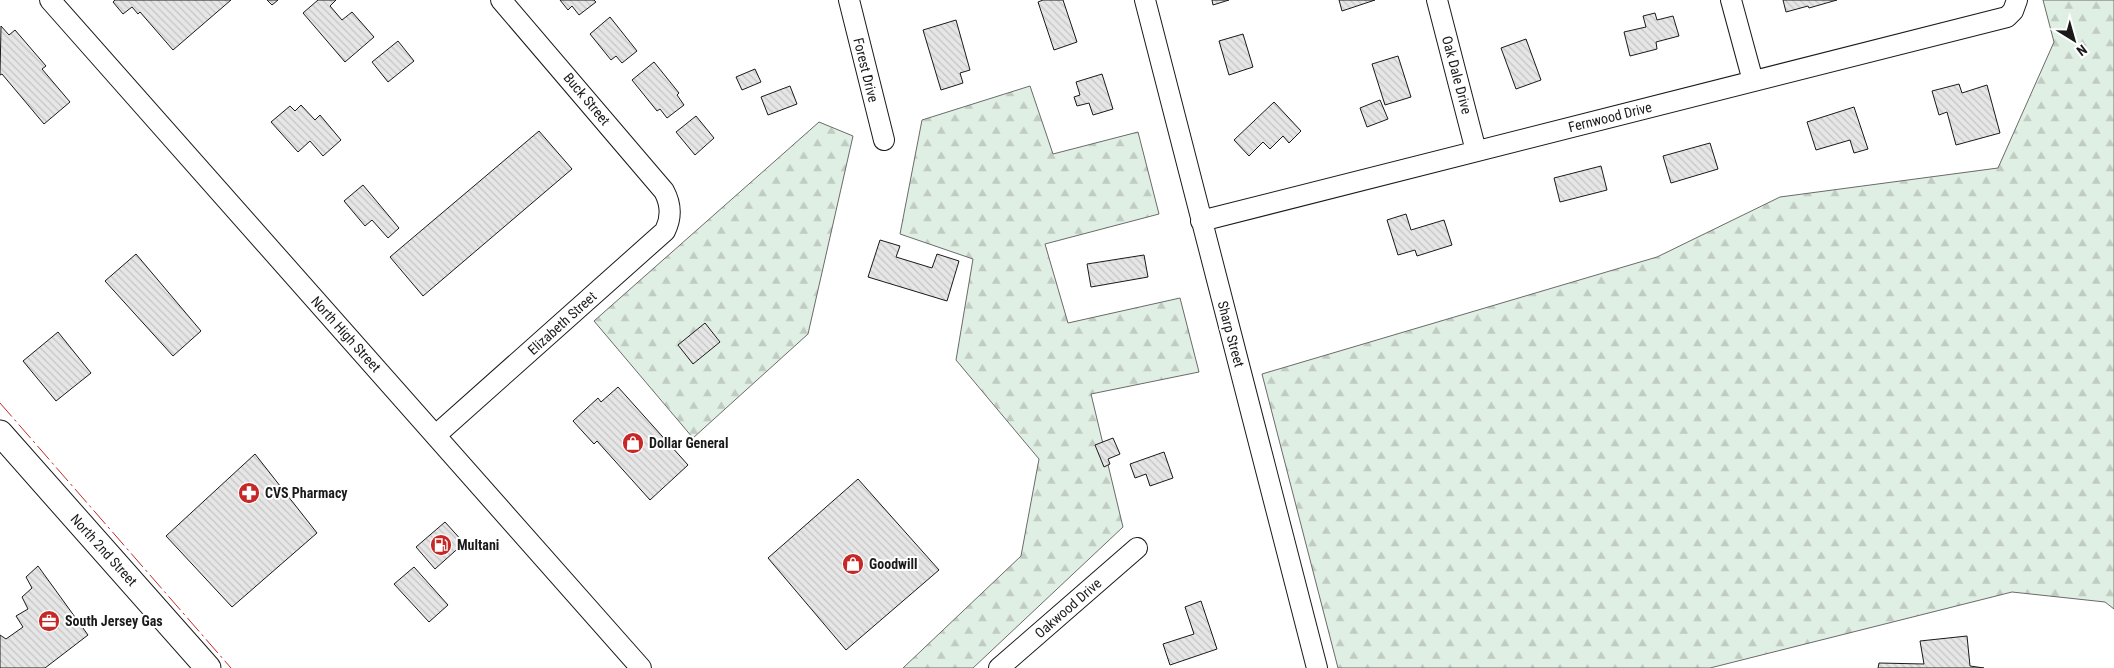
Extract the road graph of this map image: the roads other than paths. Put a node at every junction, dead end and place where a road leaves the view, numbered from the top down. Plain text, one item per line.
1 (50, 0) edge
2 (501, 0) edge
3 (849, 0) edge
4 (1145, 0) edge
5 (1437, 0) edge
6 (1731, 0) edge
7 (2016, 4) edge
8 (1753, 81) junction
9 (884, 140) dead end
10 (1476, 151) junction
11 (670, 201) joint
12 (1201, 221) junction
13 (0, 433) edge
14 (436, 435) junction
15 (1137, 548) dead end
16 (208, 668) edge
17 (641, 668) edge
18 (999, 668) edge
19 (1317, 668) edge

1 - 14 street, North High Street
2 - 11 street, Buck Street
3 - 9 street, Forest Drive
4 - 12 street, Sharp Street
5 - 10 street, Oak Dale Drive
6 - 8 street
7 - 8 street, Fernwood Drive
8 - 10 street, Fernwood Drive
10 - 12 street, Fernwood Drive
11 - 14 street, Elizabeth Street
12 - 19 street, Sharp Street
13 - 16 main road, North 2nd Street
14 - 17 street, North High Street
15 - 18 street, Oakwood Drive

